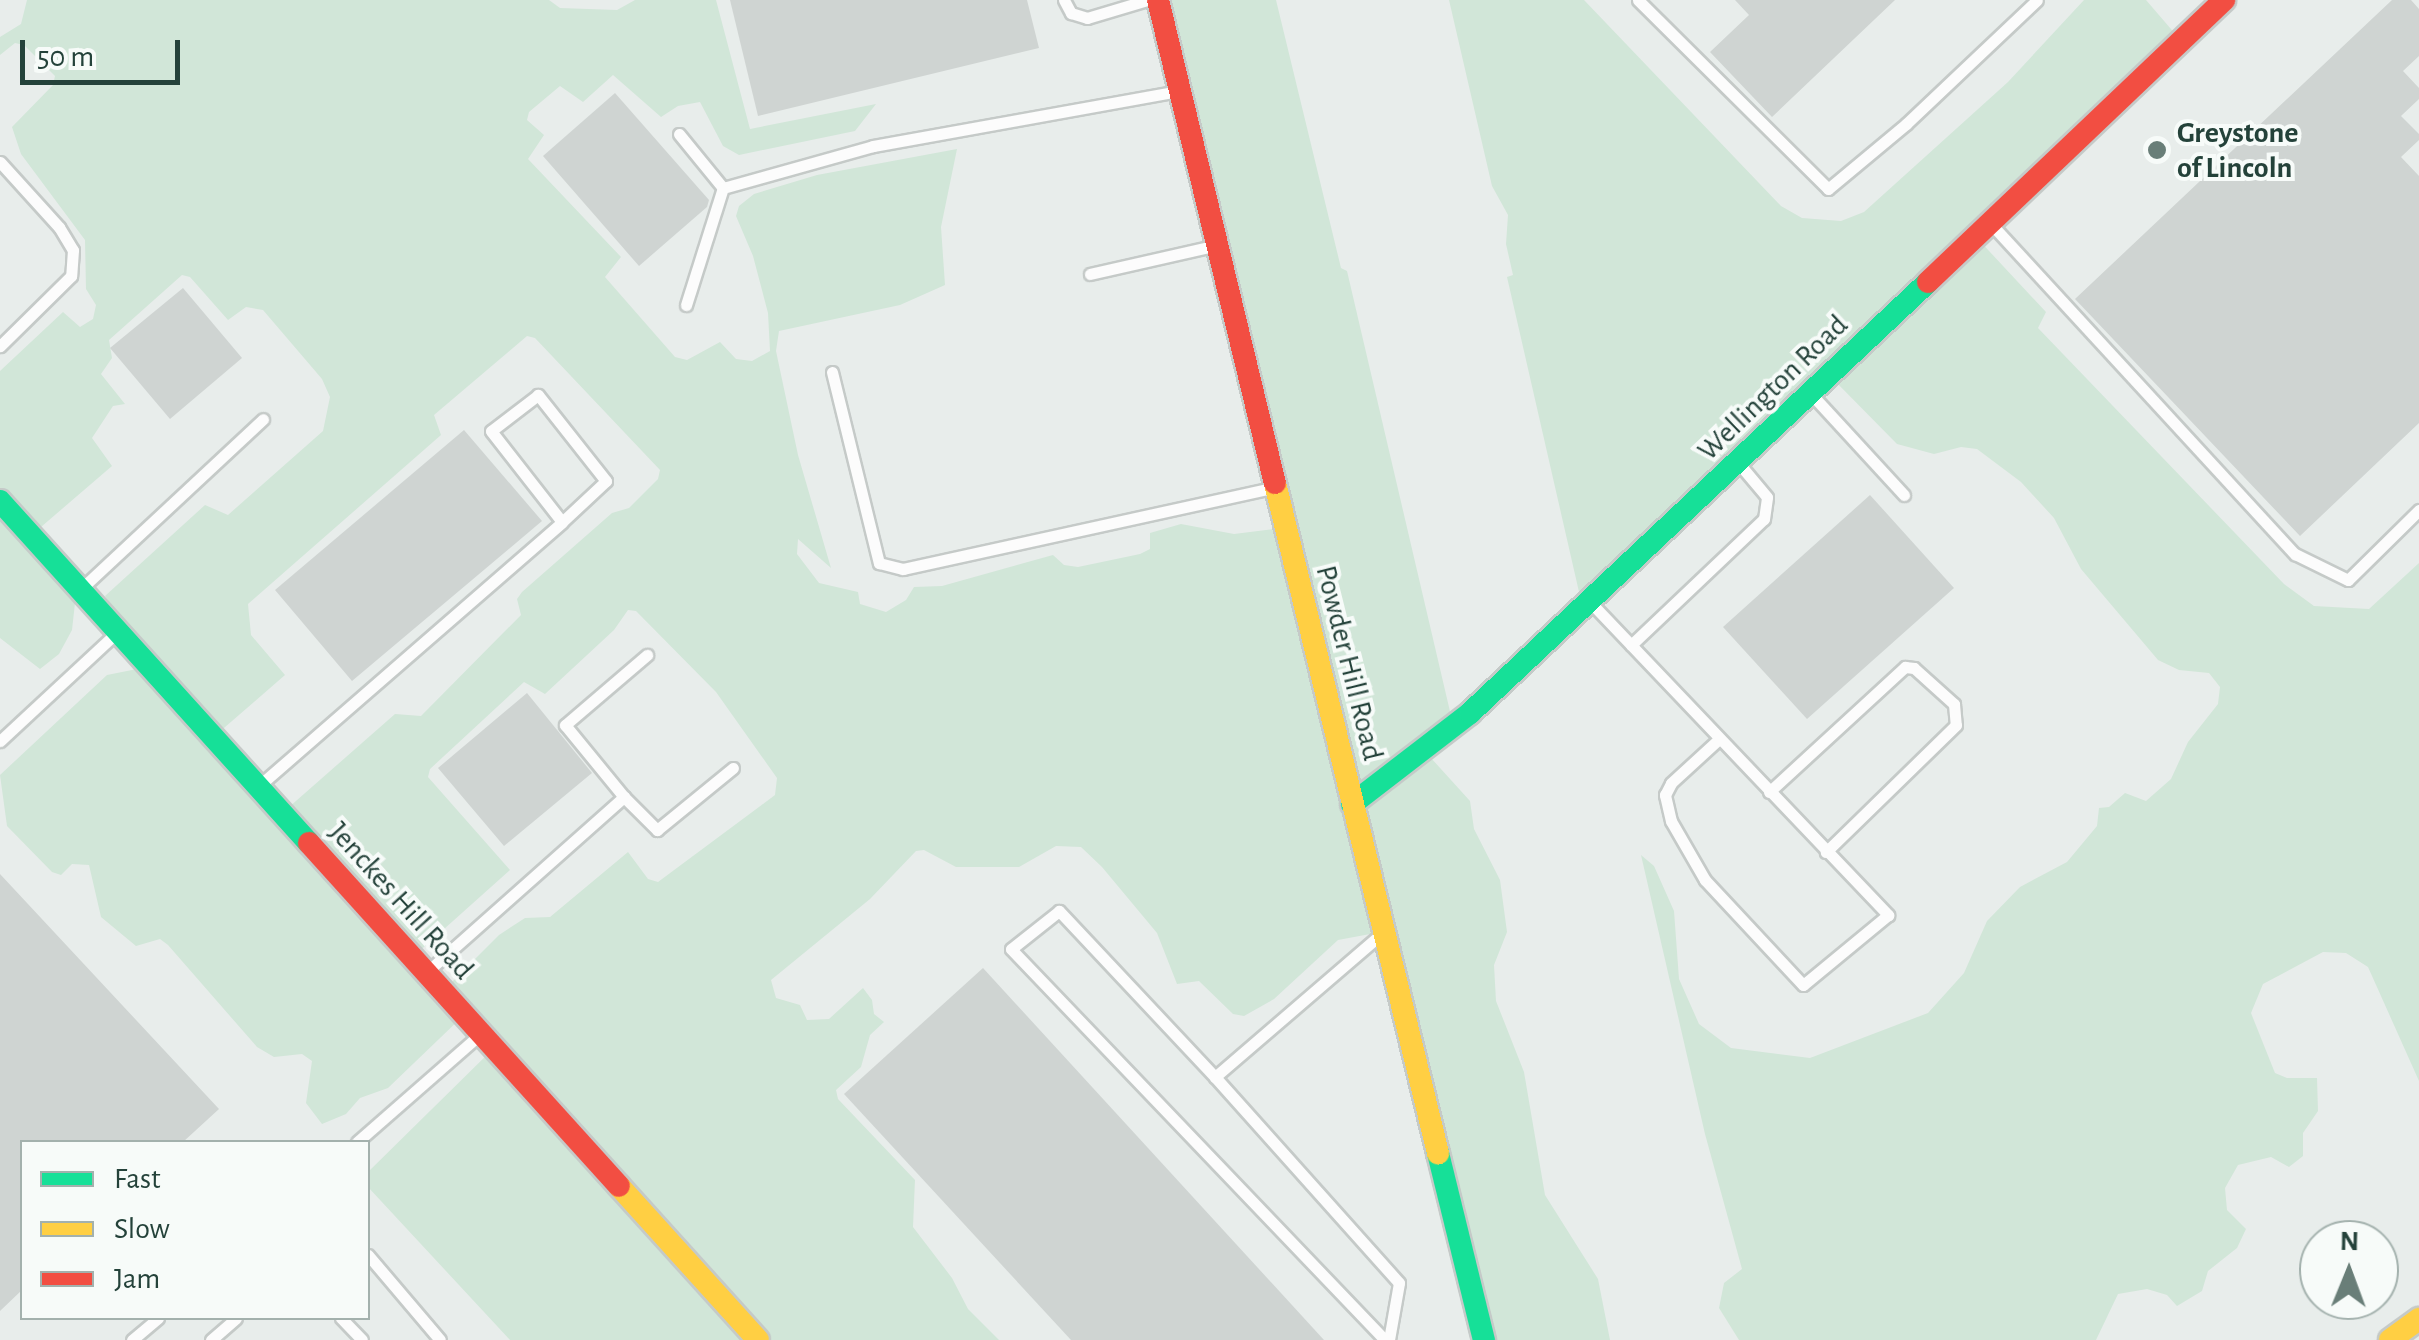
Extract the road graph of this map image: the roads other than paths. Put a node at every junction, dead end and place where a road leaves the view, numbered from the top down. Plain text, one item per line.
1 (1064, 0) edge
2 (1147, 0) edge
3 (1158, 0) edge
4 (1638, 0) edge
5 (2037, 0) edge
6 (2224, 0) edge
7 (1180, 90) junction
8 (678, 134) dead end
9 (0, 162) edge
10 (723, 188) junction
11 (1990, 223) junction
12 (1217, 245) junction
13 (1090, 274) dead end
14 (686, 305) dead end
15 (0, 346) edge
16 (832, 372) dead end
17 (1811, 393) junction
18 (264, 419) dead end
19 (1738, 462) junction
20 (1275, 487) junction
21 (1904, 495) dead end
22 (0, 502) edge
23 (2419, 510) edge
24 (562, 522) junction
25 (80, 590) junction
26 (1592, 603) junction
27 (118, 632) junction
28 (1630, 645) junction
29 (647, 655) dead end
30 (1718, 740) junction
31 (0, 741) edge
32 (733, 768) dead end
33 (258, 787) junction
34 (1769, 792) junction
35 (624, 797) junction
36 (1352, 804) junction
37 (1826, 852) junction
38 (1384, 932) junction
39 (426, 973) junction
40 (481, 1034) junction
41 (1216, 1078) junction
42 (359, 1140) edge
43 (370, 1257) edge
44 (2419, 1319) edge
45 (156, 1320) edge
46 (234, 1320) edge
47 (343, 1320) edge
48 (132, 1340) edge
49 (211, 1340) edge
50 (362, 1340) edge
51 (440, 1340) edge
52 (758, 1340) edge
53 (1387, 1340) edge
54 (1484, 1340) edge
55 (2390, 1340) edge

1 - 2 lane
3 - 7 street, Powder Hill Road
4 - 5 lane
6 - 11 street, Wellington Road
7 - 10 lane
7 - 12 street, Powder Hill Road
8 - 10 lane
9 - 15 lane
10 - 14 lane
11 - 17 street, Wellington Road
11 - 23 lane
12 - 13 lane
12 - 20 street, Powder Hill Road
16 - 20 lane
17 - 19 street, Wellington Road
17 - 21 lane
18 - 25 lane
19 - 26 street, Wellington Road
19 - 28 lane
20 - 36 street, Powder Hill Road
22 - 25 street, Jenckes Hill Road
24 - 24 lane
24 - 33 lane
25 - 27 street, Jenckes Hill Road
26 - 28 lane
26 - 36 street, Wellington Road
27 - 31 lane
27 - 33 street, Jenckes Hill Road
28 - 30 lane
29 - 35 lane
30 - 34 lane
30 - 37 lane
32 - 35 lane
33 - 39 street, Jenckes Hill Road
34 - 37 lane
34 - 37 lane
35 - 39 lane
36 - 38 street, Powder Hill Road
38 - 41 lane
38 - 54 street, Powder Hill Road
39 - 40 street, Jenckes Hill Road
40 - 42 lane
40 - 52 street, Jenckes Hill Road
41 - 53 lane
41 - 53 lane
43 - 51 lane
44 - 55 street
45 - 48 lane
46 - 49 lane
47 - 50 lane

